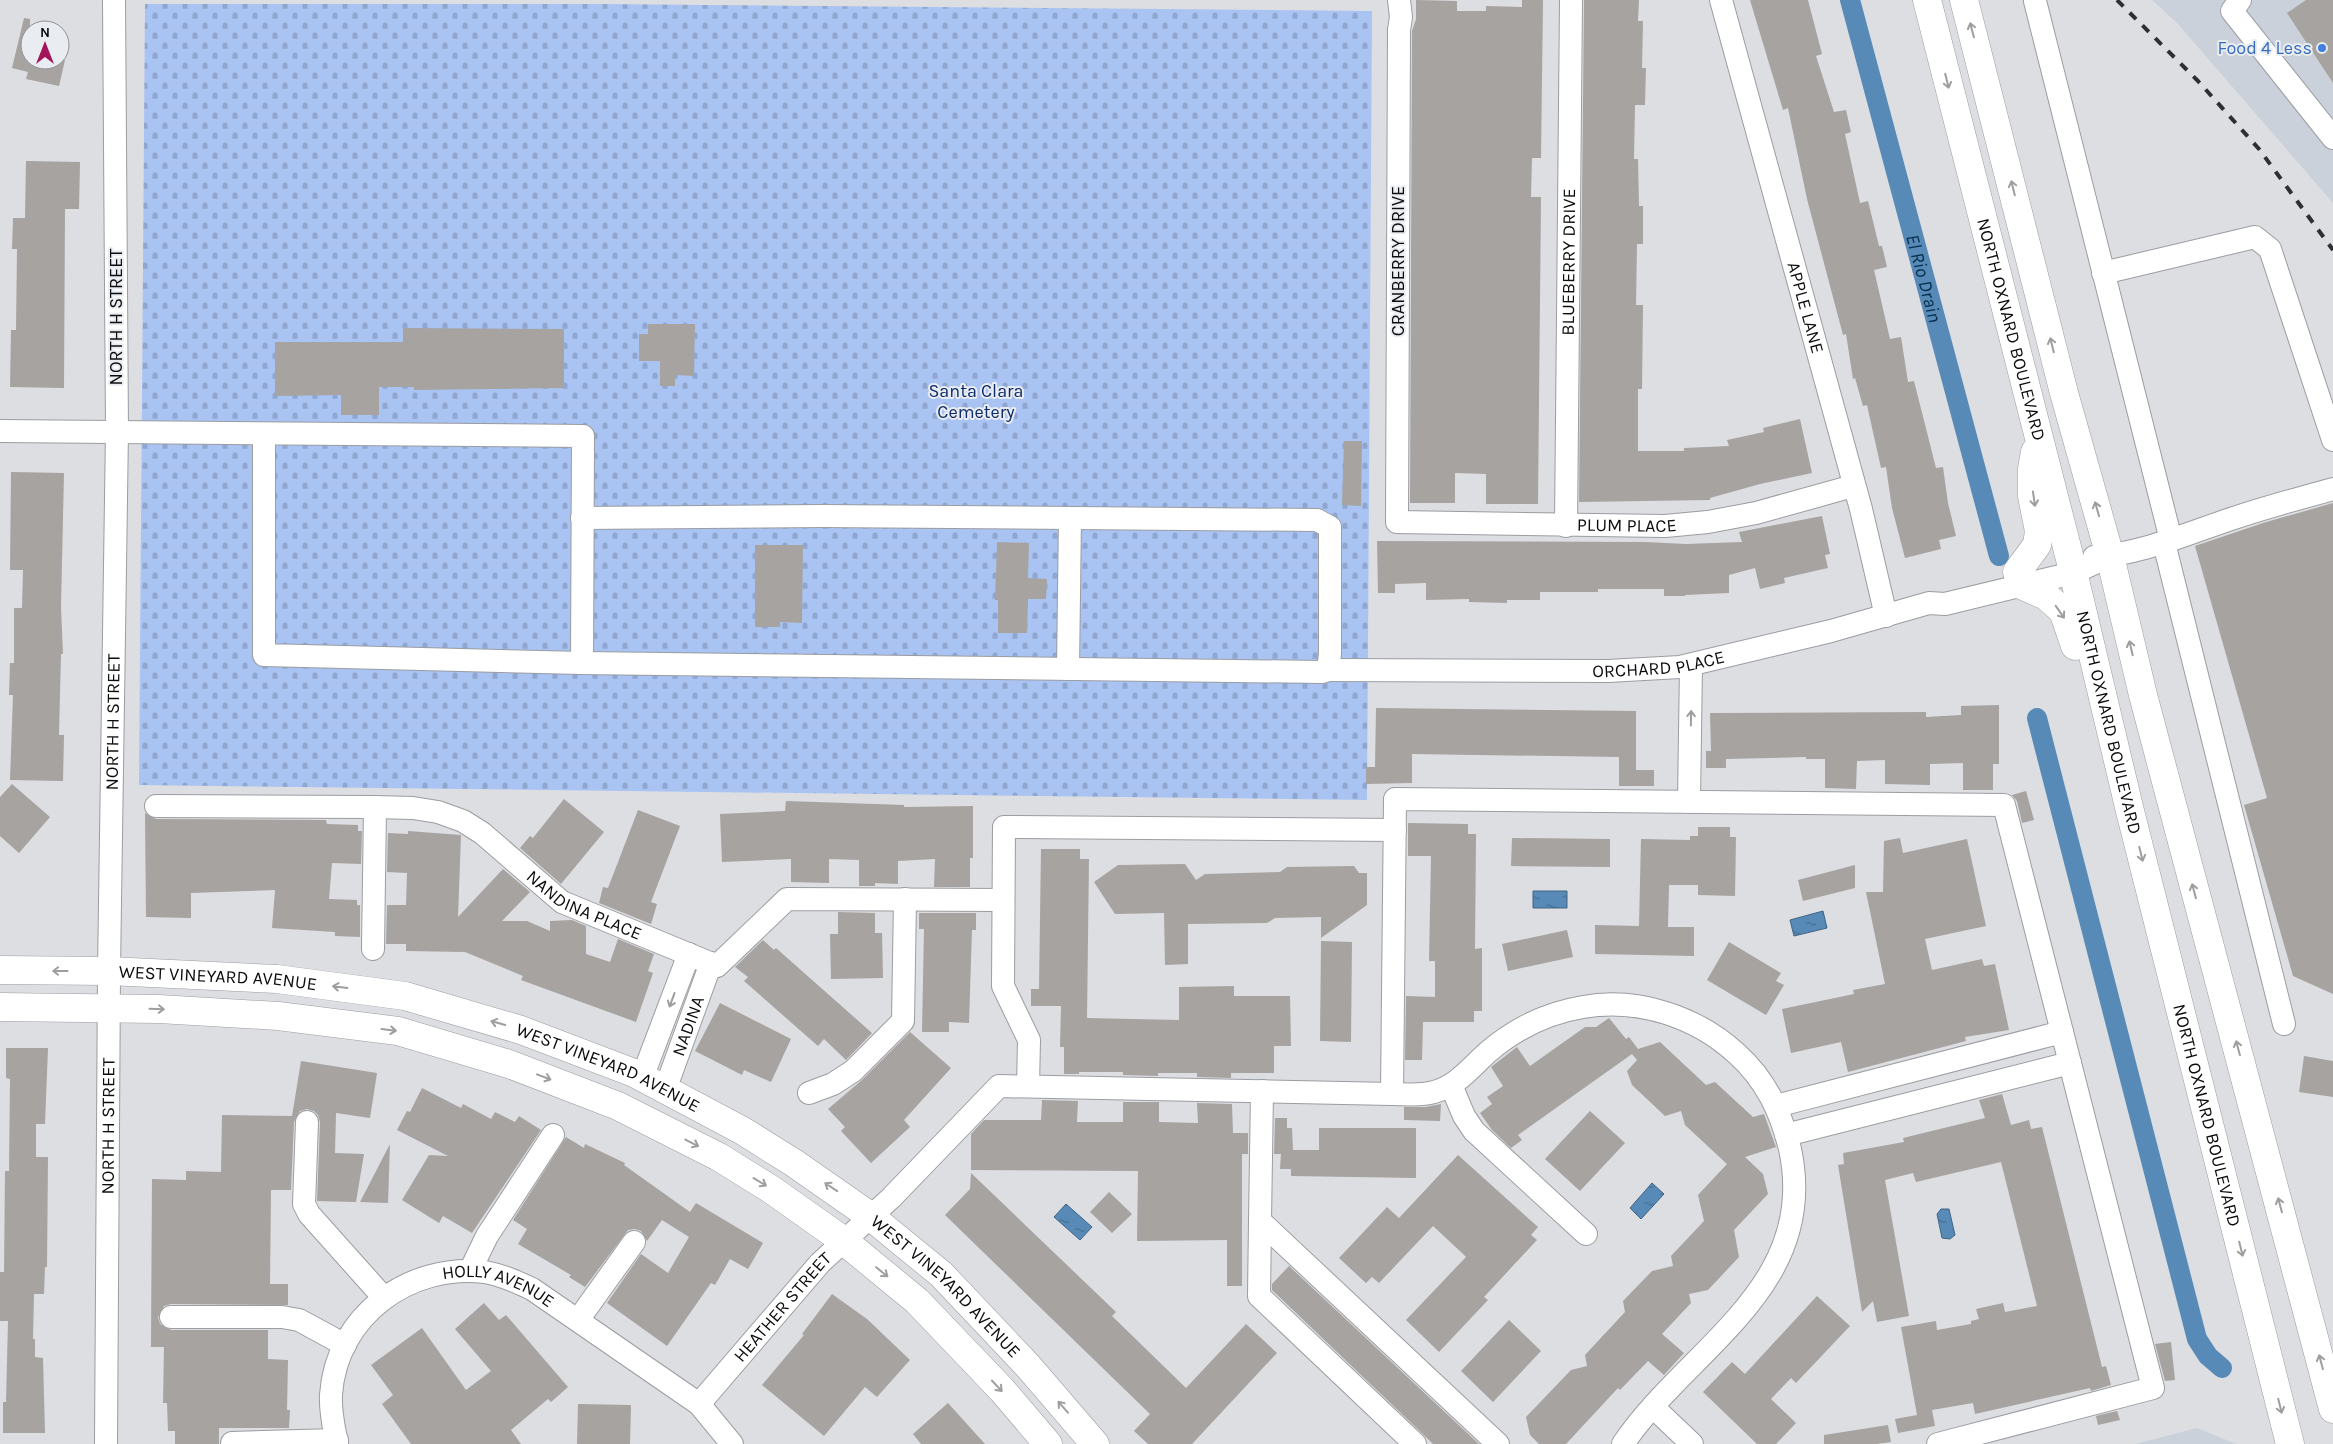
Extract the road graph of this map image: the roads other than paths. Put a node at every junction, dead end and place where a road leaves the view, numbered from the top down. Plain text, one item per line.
1 (114, 0) edge
2 (1399, 0) edge
3 (1571, 0) edge
4 (1721, 0) edge
5 (1927, 0) edge
6 (1964, 0) edge
7 (2240, 0) edge
8 (2034, 1) edge
9 (2333, 138) edge
10 (2103, 273) junction
11 (0, 431) edge
12 (117, 431) junction
13 (2038, 434) junction
14 (264, 435) junction
15 (2333, 440) edge
16 (1853, 486) junction
17 (2333, 489) edge
18 (582, 518) junction
19 (1070, 518) junction
20 (1396, 522) joint
21 (1566, 526) junction
22 (2167, 542) junction
23 (2110, 556) junction
24 (2072, 566) junction
25 (2019, 578) junction
26 (1886, 616) junction
27 (582, 663) junction
28 (1684, 666) junction
29 (1068, 669) junction
30 (1328, 670) junction
31 (1682, 802) junction
32 (156, 806) dead end
33 (2129, 806) junction
34 (376, 807) junction
35 (1395, 830) junction
36 (905, 899) junction
37 (1003, 900) junction
38 (373, 949) dead end
39 (689, 954) junction
40 (711, 963) junction
41 (0, 970) edge
42 (109, 971) junction
43 (0, 1007) edge
44 (109, 1007) junction
45 (2284, 1024) dead end
46 (2062, 1032) junction
47 (2070, 1063) junction
48 (654, 1084) junction
49 (1451, 1085) junction
50 (1028, 1086) junction
51 (1262, 1092) junction
52 (809, 1093) dead end
53 (1392, 1094) junction
54 (1776, 1106) junction
55 (307, 1122) dead end
56 (553, 1134) dead end
57 (1786, 1136) junction
58 (870, 1216) junction
59 (1260, 1221) junction
60 (1586, 1234) dead end
61 (844, 1241) junction
62 (634, 1242) dead end
63 (470, 1271) junction
64 (384, 1298) junction
65 (171, 1318) dead end
66 (578, 1320) junction
67 (345, 1344) junction
68 (700, 1404) junction
69 (1653, 1407) junction
70 (2333, 1409) edge
71 (337, 1442) edge
72 (232, 1443) edge
73 (106, 1444) edge
74 (732, 1444) edge
75 (1048, 1444) edge
76 (1095, 1444) edge
77 (1415, 1444) edge
78 (1498, 1444) edge
79 (1623, 1444) edge
80 (1692, 1444) edge
81 (1938, 1444) edge
82 (2290, 1444) edge

1 - 12 street, NORTH H STREET
2 - 20 street, CRANBERRY DRIVE
3 - 21 street, BLUEBERRY DRIVE
4 - 16 street, APPLE LANE
5 -> 13 main road, NORTH OXNARD BOULEVARD
23 -> 6 main road, NORTH OXNARD BOULEVARD
7 - 9 street
8 - 10 street
10 - 15 street
10 - 22 street
11 - 12 street
12 - 14 street
12 - 42 street, NORTH H STREET
13 - 24 main road, NORTH OXNARD BOULEVARD
13 -> 25 main road
14 - 18 street
14 - 27 street, ORCHARD PLACE
16 - 21 street, PLUM PLACE
16 - 26 street, APPLE LANE
17 - 22 street, ORCHARD PLACE
18 - 19 street
18 - 27 street
19 - 29 street
19 - 30 street
20 - 21 street, PLUM PLACE
22 - 23 street, ORCHARD PLACE
22 - 45 street
23 - 24 street, ORCHARD PLACE
70 -> 23 main road, NORTH OXNARD BOULEVARD
24 - 25 street, ORCHARD PLACE
24 - 33 main road, NORTH OXNARD BOULEVARD
25 - 26 street, ORCHARD PLACE
25 -> 33 main road
26 - 28 street, ORCHARD PLACE
27 - 29 street, ORCHARD PLACE
28 - 30 street, ORCHARD PLACE
28 - 31 street
29 - 30 street, ORCHARD PLACE
31 - 35 street
31 - 46 street
32 - 34 street, NANDINA PLACE
33 -> 82 main road, NORTH OXNARD BOULEVARD
34 - 38 street
34 - 39 street, NANDINA PLACE
35 - 37 street
35 - 53 street
36 - 37 street
36 - 40 street
36 - 52 street
37 - 50 street
39 - 40 street, NANDINA PLACE
39 -> 48 street, NADINA
40 - 48 street, NADINA
42 -> 41 main road, WEST VINEYARD AVENUE
42 - 44 street, NORTH H STREET
48 -> 42 main road, WEST VINEYARD AVENUE
43 - 44 main road, WEST VINEYARD AVENUE
44 -> 61 main road, WEST VINEYARD AVENUE
44 - 73 street, NORTH H STREET
46 - 47 street
46 - 54 street
47 - 57 street
47 - 81 street
58 -> 48 main road, WEST VINEYARD AVENUE
49 - 53 street, HEATHER STREET
49 - 54 street
49 - 60 street
50 - 51 street, HEATHER STREET
50 - 58 street, HEATHER STREET
51 - 53 street, HEATHER STREET
51 - 59 street
54 - 57 street
55 - 64 street
56 - 63 street
57 - 69 street
58 - 61 street, HEATHER STREET
76 -> 58 main road, WEST VINEYARD AVENUE
59 - 77 street
59 - 78 street
61 - 68 street, HEATHER STREET
61 -> 75 main road, WEST VINEYARD AVENUE
62 - 66 street
63 - 64 street, HOLLY AVENUE
63 - 66 street, HOLLY AVENUE
64 - 67 street, HOLLY AVENUE
65 - 67 street
66 - 68 street, HOLLY AVENUE
67 - 71 street, HOLLY AVENUE
68 - 74 street, HOLLY AVENUE
69 - 79 street
69 - 80 street
71 - 72 street

